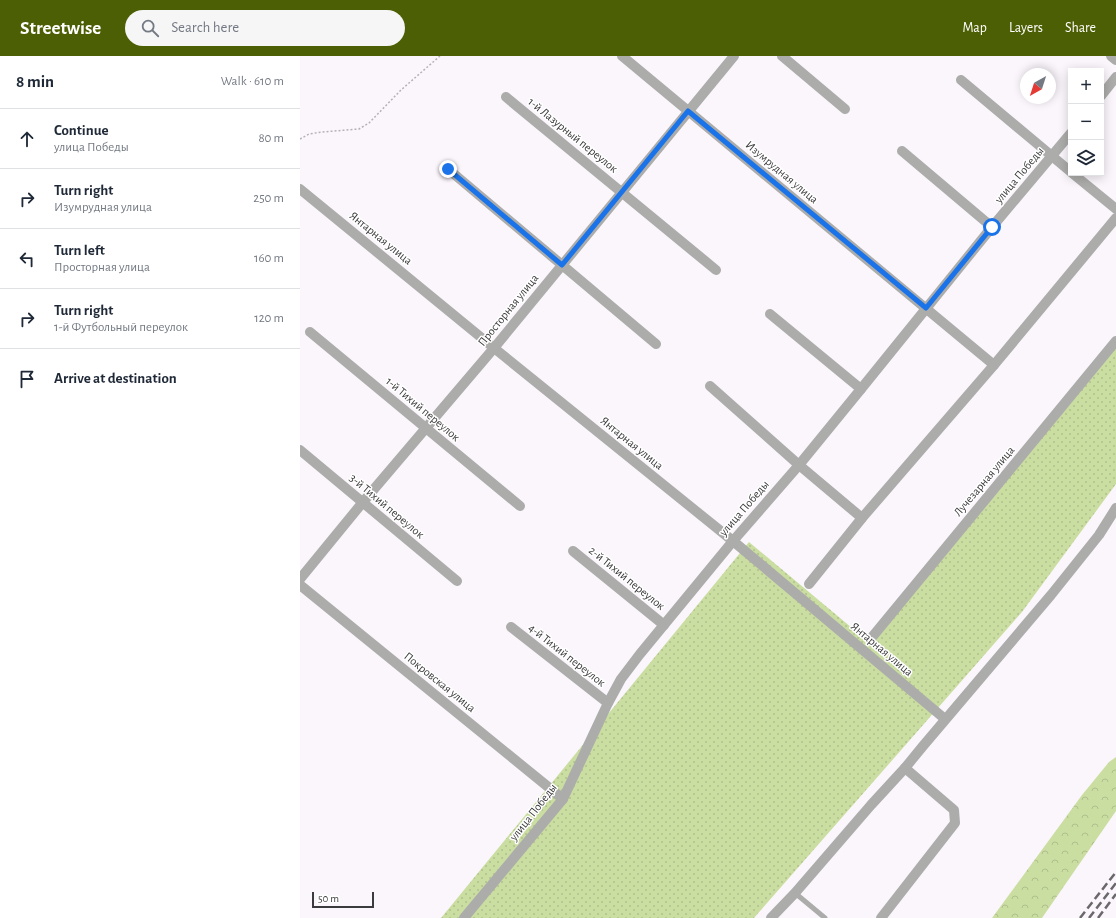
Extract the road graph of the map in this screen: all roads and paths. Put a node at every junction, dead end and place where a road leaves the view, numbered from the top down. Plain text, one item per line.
1 (440, 56) edge
2 (622, 56) edge
3 (734, 56) edge
4 (782, 56) edge
5 (1111, 56) edge
6 (1116, 60) edge
7 (1116, 77) edge
8 (960, 80) dead end
9 (1104, 92) edge
10 (506, 97) dead end
11 (846, 109) dead end
12 (688, 111) junction
13 (1068, 137) edge
14 (300, 139) edge
15 (902, 151) dead end
16 (1052, 156) junction
17 (448, 169) dead end
18 (1068, 170) edge
19 (1075, 176) edge
20 (300, 189) edge
21 (622, 192) junction
22 (1116, 209) edge
23 (1116, 218) edge
24 (992, 227) junction
25 (562, 265) junction
26 (716, 270) dead end
27 (926, 308) junction
28 (770, 314) dead end
29 (310, 332) dead end
30 (1116, 342) edge
31 (656, 344) dead end
32 (494, 348) junction
33 (994, 365) junction
34 (710, 386) dead end
35 (861, 389) junction
36 (426, 428) junction
37 (300, 450) edge
38 (799, 464) junction
39 (363, 502) junction
40 (520, 506) dead end
41 (1116, 508) edge
42 (862, 518) junction
43 (733, 541) junction
44 (573, 551) dead end
45 (300, 578) edge
46 (457, 581) dead end
47 (809, 584) dead end
48 (300, 585) edge
49 (664, 624) junction
50 (511, 627) dead end
51 (873, 636) dead end
52 (608, 703) junction
53 (945, 719) junction
54 (905, 768) junction
55 (563, 799) junction
56 (795, 893) junction
57 (464, 918) edge
58 (771, 918) edge
59 (825, 918) edge
60 (881, 918) edge

1 - 14 path
2 - 12 street, Изумрудная улица
3 - 12 street, Просторная улица
4 - 11 street
5 - 6 street
7 - 9 street
8 - 16 street
10 - 21 street, 1-й Лазурный переулок
12 - 21 street, Просторная улица
12 - 27 street, Изумрудная улица
13 - 16 street, улица Победы
15 - 24 street
16 - 18 street
16 - 24 street, улица Победы
17 - 25 street
19 - 22 street
20 - 32 street, Янтарная улица
21 - 25 street, Просторная улица
21 - 26 street, 1-й Лазурный переулок
23 - 33 street
24 - 27 street, улица Победы
25 - 31 street
25 - 32 street, Просторная улица
27 - 33 street, Изумрудная улица
27 - 35 street, улица Победы
28 - 35 street
29 - 36 street, 1-й Тихий переулок
30 - 51 street, Лучезарная улица
32 - 36 street, Просторная улица
32 - 43 street, Янтарная улица
33 - 42 street
34 - 38 street
35 - 38 street, улица Победы
36 - 39 street, Просторная улица
36 - 40 street, 1-й Тихий переулок
37 - 39 street, 3-й Тихий переулок
38 - 42 street
38 - 43 street, улица Победы
39 - 45 street, Просторная улица
39 - 46 street, 3-й Тихий переулок
41 - 53 street
42 - 47 street
43 - 49 street, улица Победы
43 - 53 street, Янтарная улица
44 - 49 street, 2-й Тихий переулок
48 - 55 street, Покровская улица
49 - 52 street, улица Победы
50 - 52 street, 4-й Тихий переулок
52 - 55 street, улица Победы
53 - 54 street
54 - 56 street
54 - 60 street
55 - 57 street, улица Победы
56 - 58 street
56 - 59 lane

